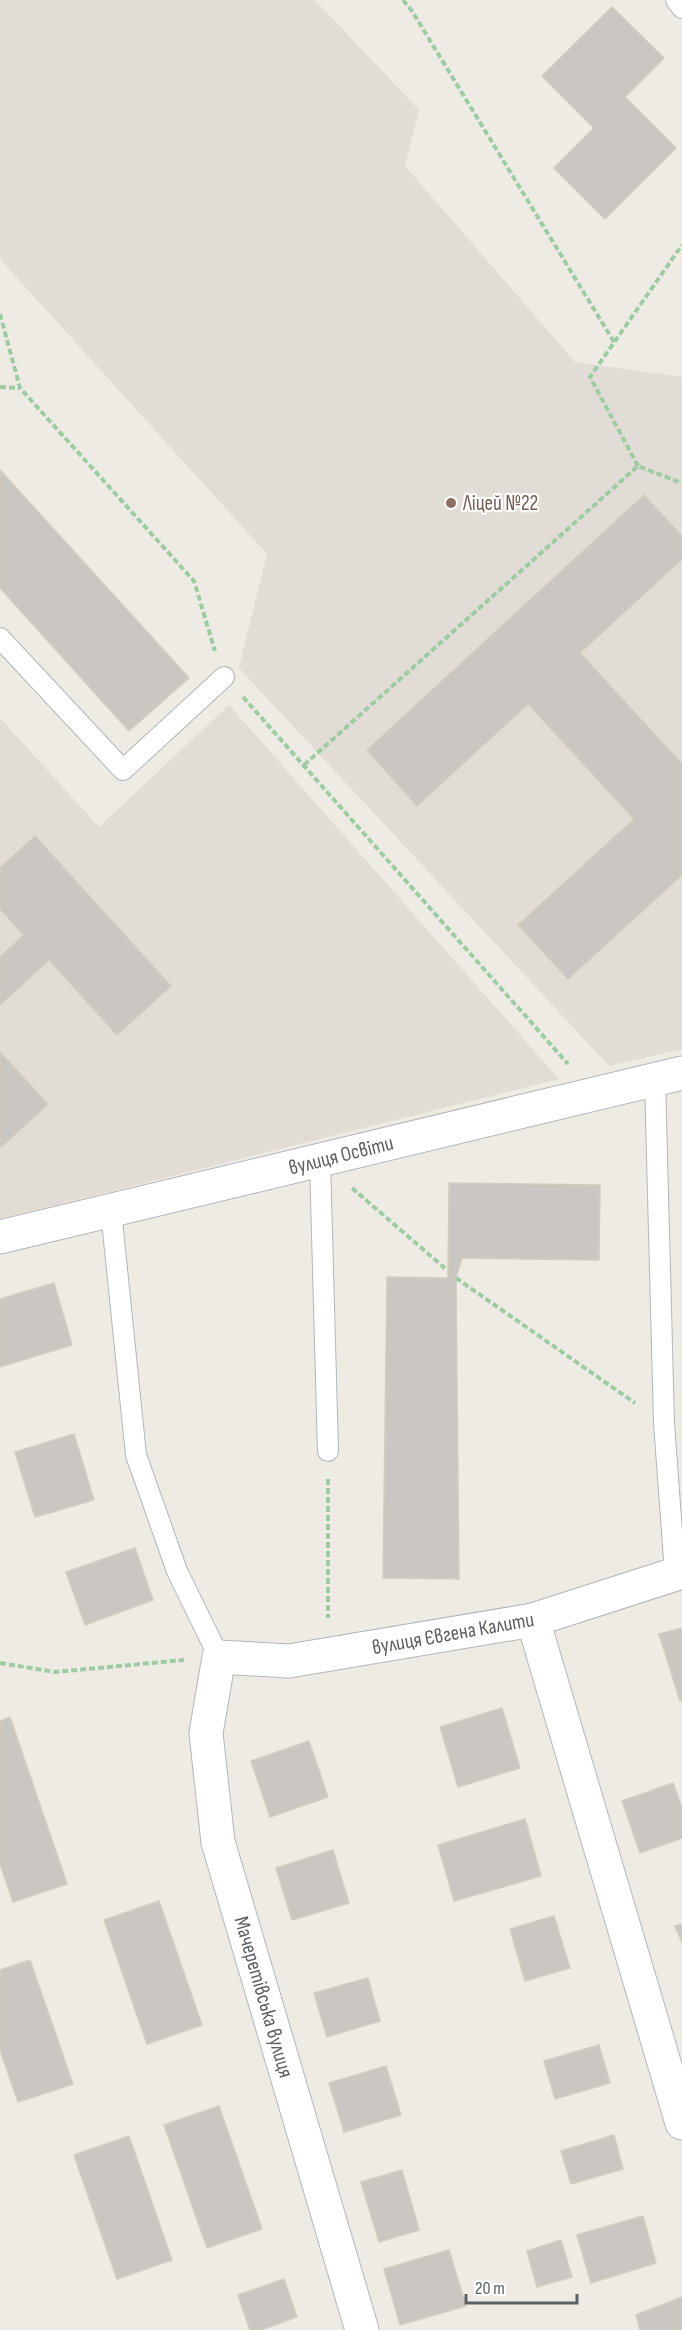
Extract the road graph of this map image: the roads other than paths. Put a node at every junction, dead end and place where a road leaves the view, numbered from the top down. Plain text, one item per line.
1 (676, 0) edge
2 (682, 8) edge
3 (0, 638) edge
4 (224, 677) road end
5 (669, 1076) edge
6 (320, 1160) junction
7 (111, 1211) junction
8 (0, 1237) edge
9 (328, 1451) road end
10 (679, 1572) edge
11 (533, 1620) junction
12 (219, 1657) junction
13 (682, 2123) edge
14 (362, 2330) edge

1 - 2 lane
3 - 4 lane
5 - 6 street, вулиця Освіти
5 - 10 lane
6 - 7 street, вулиця Освіти
6 - 9 lane
7 - 8 street, вулиця Освіти
7 - 12 lane
10 - 11 street, вулиця Євгена Калити
11 - 12 street, вулиця Євгена Калити
11 - 13 street
12 - 14 street, Мачеретівська вулиця

